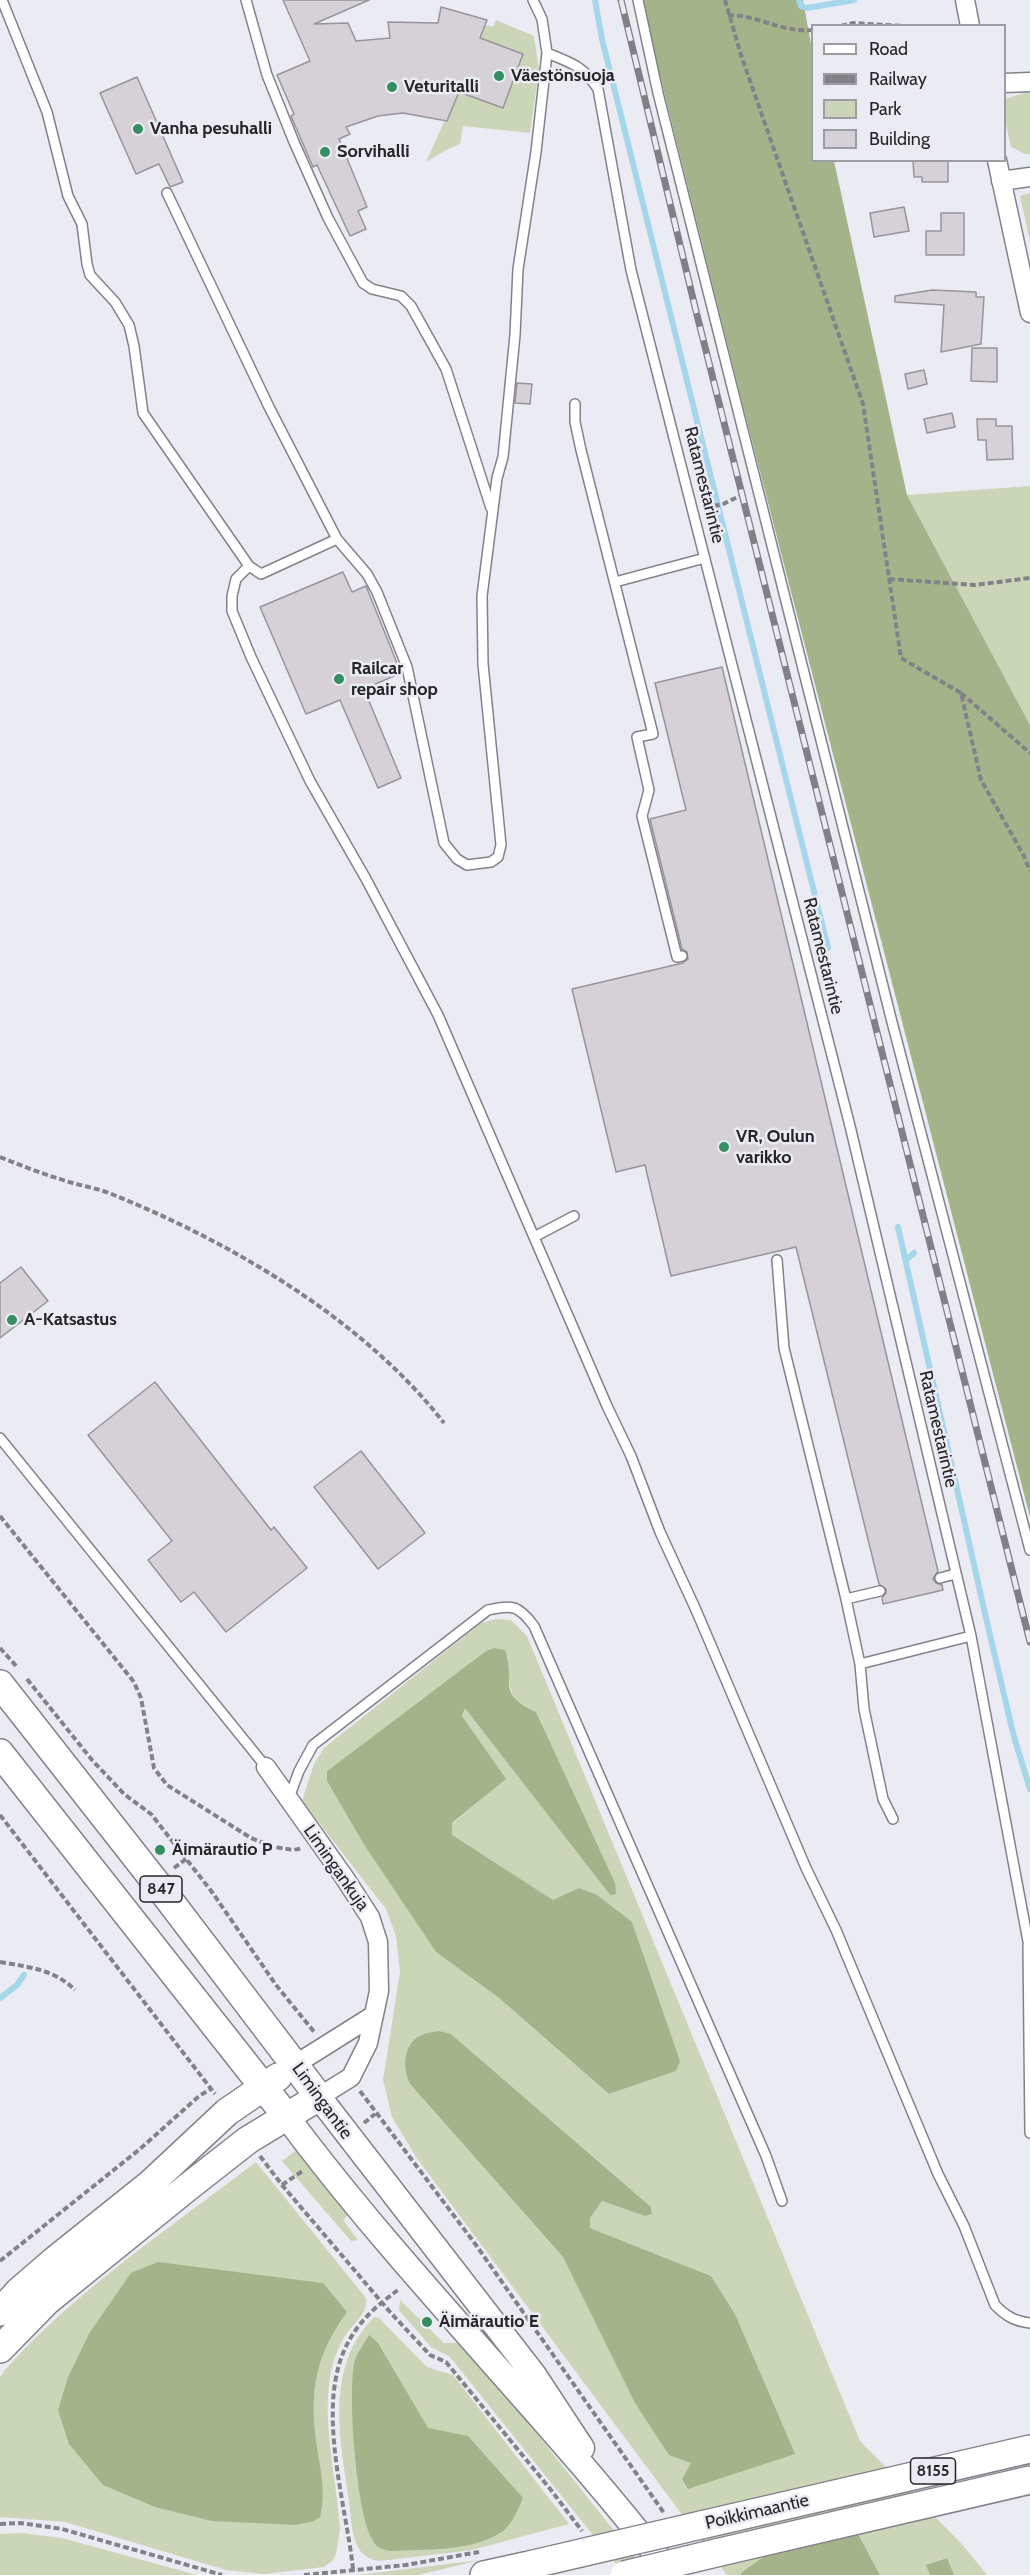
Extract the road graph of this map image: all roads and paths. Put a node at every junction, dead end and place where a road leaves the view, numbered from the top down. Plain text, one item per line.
1 (2, 0) edge
2 (246, 0) edge
3 (533, 0) edge
4 (638, 0) edge
5 (724, 0) edge
6 (965, 0) edge
7 (728, 15) junction
8 (858, 24) edge
9 (878, 24) edge
10 (970, 24) edge
11 (811, 30) edge
12 (547, 53) junction
13 (1030, 82) edge
14 (1006, 83) edge
15 (997, 162) edge
16 (1030, 177) edge
17 (1001, 181) junction
18 (167, 193) dead end
19 (1030, 313) edge
20 (575, 404) dead end
21 (758, 488) junction
22 (711, 507) dead end
23 (492, 512) junction
24 (336, 539) junction
25 (705, 558) junction
26 (249, 566) junction
27 (1030, 578) edge
28 (889, 579) junction
29 (615, 582) junction
30 (961, 693) junction
31 (1030, 753) edge
32 (1030, 871) edge
33 (682, 956) dead end
34 (0, 1157) edge
35 (574, 1216) dead end
36 (534, 1237) junction
37 (777, 1260) dead end
38 (444, 1423) dead end
39 (0, 1438) edge
40 (0, 1516) edge
41 (1030, 1550) edge
42 (955, 1574) junction
43 (940, 1578) dead end
44 (880, 1591) dead end
45 (846, 1599) junction
46 (970, 1636) junction
47 (0, 1648) edge
48 (860, 1664) junction
49 (0, 1684) edge
50 (0, 1753) edge
51 (266, 1767) joint
52 (289, 1800) junction
53 (0, 1815) edge
54 (893, 1819) dead end
55 (322, 1846) junction
56 (186, 1859) junction
57 (174, 1868) dead end
58 (1029, 1949) edge
59 (0, 1962) edge
60 (75, 1990) dead end
61 (374, 2015) junction
62 (326, 2046) junction
63 (296, 2064) junction
64 (351, 2077) junction
65 (263, 2087) junction
66 (211, 2089) junction
67 (319, 2097) junction
68 (227, 2112) junction
69 (287, 2117) junction
70 (1030, 2133) edge
71 (248, 2140) junction
72 (782, 2201) dead end
73 (0, 2261) edge
74 (398, 2290) dead end
75 (382, 2302) junction
76 (0, 2312) edge
77 (1030, 2323) edge
78 (0, 2349) edge
79 (1030, 2449) edge
80 (1030, 2480) edge
81 (667, 2517) dead end
82 (0, 2524) edge
83 (633, 2525) junction
84 (586, 2537) dead end
85 (485, 2563) edge
86 (354, 2569) junction
87 (222, 2575) edge
88 (304, 2575) edge
89 (624, 2575) edge
90 (672, 2575) edge

1 - 26 lane
2 - 23 lane
3 - 12 lane
4 - 21 lane
5 - 7 path
6 - 10 street
7 - 11 path
7 - 28 path
8 - 9 path
12 - 23 lane
12 - 25 lane, Ratamestarintie
13 - 14 street
15 - 17 street
16 - 17 street
17 - 19 street
18 - 24 lane
20 - 29 lane
21 - 22 path
21 - 41 lane
23 - 24 lane
24 - 26 lane
25 - 29 lane
25 - 42 lane, Ratamestarintie
26 - 36 lane
27 - 28 path
28 - 30 path
29 - 33 lane
30 - 31 path
30 - 32 path
34 - 38 path
35 - 36 lane
36 - 77 lane
37 - 45 lane
39 - 51 lane
40 - 55 path
42 - 43 lane
42 - 46 lane, Ratamestarintie
44 - 45 lane
45 - 48 lane
46 - 48 lane
46 - 58 lane, Ratamestarintie
47 - 56 path
48 - 54 lane
49 - 63 main road, Limingantie / 847
50 - 65 main road, Limingantie / 847
51 - 52 street, Limingankuja
52 - 55 street, Limingankuja
52 - 72 lane
53 - 66 path
55 - 61 street, Limingankuja
56 - 57 path
56 - 62 path
58 - 70 lane, Ratamestarintie
59 - 60 path
61 - 62 street
61 - 64 street, Limingankuja
62 - 63 street
63 - 65 main road
63 - 67 main road, Limingantie / 847
64 - 67 street
64 - 81 path
65 - 68 main road
65 - 69 main road, Limingantie / 847
66 - 68 path
66 - 73 path
67 - 69 main road
67 - 83 main road, Limingantie / 847
68 - 76 main road
69 - 71 main road
69 - 83 main road, Limingantie / 847
71 - 75 path
71 - 78 main road
74 - 75 path
75 - 84 path
75 - 86 path
79 - 85 main road, Poikkimaantie / 8155, bridge
80 - 89 main road, Poikkimaantie / 8155, bridge
82 - 87 path
83 - 90 main road, Limingantie / 847
85 - 86 path
86 - 88 path

